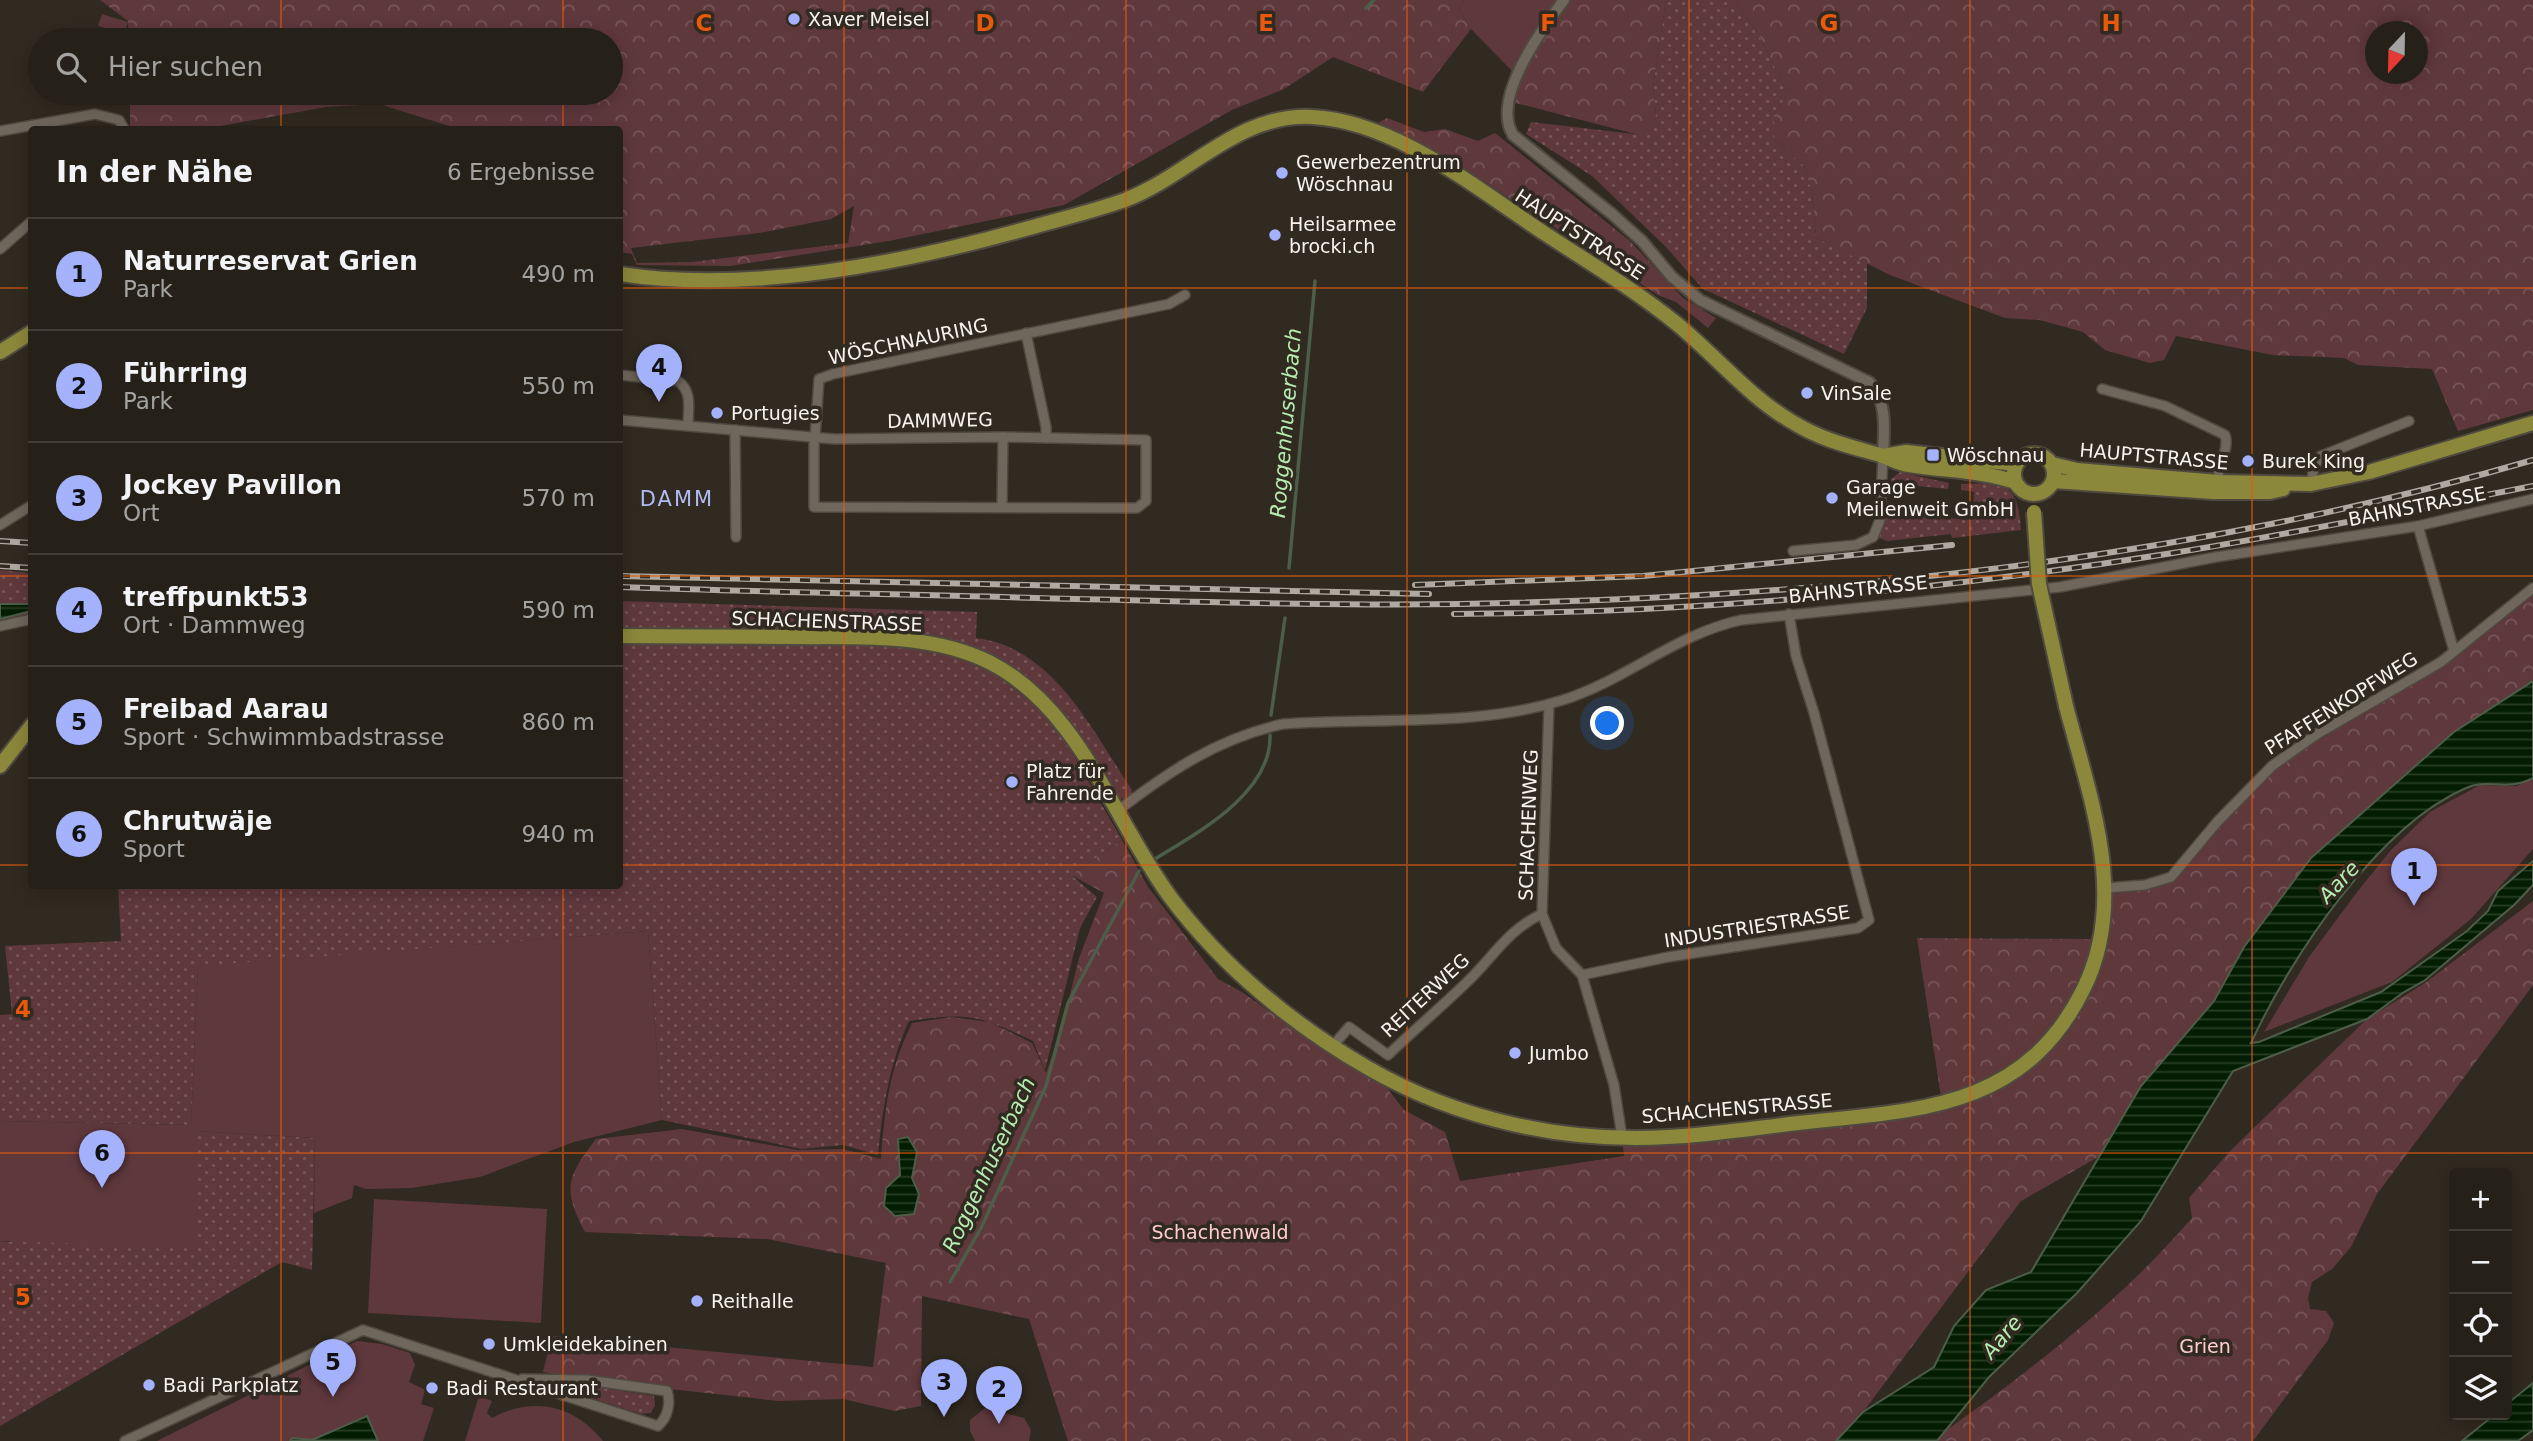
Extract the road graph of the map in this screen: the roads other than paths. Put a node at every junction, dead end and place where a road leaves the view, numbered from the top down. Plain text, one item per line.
1 (1563, 0) edge
2 (123, 126) edge
3 (0, 131) edge
4 (28, 224) edge
5 (0, 249) edge
6 (623, 274) edge
7 (1185, 295) dead end
8 (1026, 333) junction
9 (28, 334) edge
10 (0, 352) edge
11 (623, 375) edge
12 (2102, 389) dead end
13 (623, 420) edge
14 (2409, 421) dead end
15 (2533, 423) edge
16 (688, 426) junction
17 (735, 430) junction
18 (815, 437) junction
19 (1003, 437) junction
20 (1046, 438) junction
21 (1146, 440) joint
22 (1882, 456) junction
23 (2016, 464) junction
24 (2052, 464) junction
25 (2053, 481) junction
26 (2015, 482) junction
27 (2218, 482) junction
28 (2312, 484) junction
29 (2295, 485) junction
30 (2034, 494) junction
31 (2533, 499) edge
32 (1002, 505) junction
33 (28, 508) edge
34 (0, 525) edge
35 (2418, 526) junction
36 (736, 537) dead end
37 (1793, 551) dead end
38 (2533, 589) edge
39 (1789, 614) junction
40 (28, 620) edge
41 (0, 626) edge
42 (623, 636) edge
43 (2454, 651) junction
44 (1549, 704) junction
45 (28, 730) edge
46 (0, 766) edge
47 (1116, 812) junction
48 (2106, 888) junction
49 (1542, 914) junction
50 (1582, 975) junction
51 (1332, 1047) junction
52 (1622, 1137) junction
53 (522, 1379) junction
54 (125, 1441) edge

1 - 22 street
2 - 3 street
4 - 5 street
6 - 22 main road, HAUPTSTRASSE
7 - 8 street, WÖSCHNAURING
8 - 18 street, WÖSCHNAURING
8 - 20 street
9 - 10 main road
11 - 16 street
12 - 27 street
13 - 16 street, DAMMWEG
14 - 28 street
15 - 28 main road, HAUPTSTRASSE
16 - 17 street, DAMMWEG
17 - 18 street, DAMMWEG
17 - 36 street
18 - 19 street, DAMMWEG
18 - 32 street, WÖSCHNAURING
19 - 20 street, DAMMWEG
19 - 32 street
20 - 21 street, DAMMWEG
21 - 32 street, WÖSCHNAURING
22 - 23 main road, HAUPTSTRASSE
22 - 26 main road, HAUPTSTRASSE
22 - 37 street
23 - 24 main road
23 - 26 main road
24 - 25 main road
24 - 27 main road, HAUPTSTRASSE
25 - 29 main road, HAUPTSTRASSE
25 - 30 main road
26 - 30 main road
27 - 29 main road, HAUPTSTRASSE
28 - 29 main road, HAUPTSTRASSE
30 - 48 main road, SCHACHENSTRASSE, bridge
31 - 35 street, BAHNSTRASSE
33 - 34 street
35 - 39 street, BAHNSTRASSE
35 - 43 street
38 - 43 street, PFAFFENKOPFWEG
39 - 44 street, BAHNSTRASSE
39 - 50 street, INDUSTRIESTRASSE
40 - 41 street
42 - 47 main road, SCHACHENSTRASSE
43 - 48 street, PFAFFENKOPFWEG
44 - 47 street, BAHNSTRASSE
44 - 49 street, SCHACHENWEG
45 - 46 main road
47 - 51 main road, SCHACHENSTRASSE
48 - 52 main road, SCHACHENSTRASSE
49 - 50 street, SCHACHENWEG
49 - 51 street, REITERWEG
50 - 52 street
51 - 52 main road, SCHACHENSTRASSE
53 - 53 street
53 - 54 street

